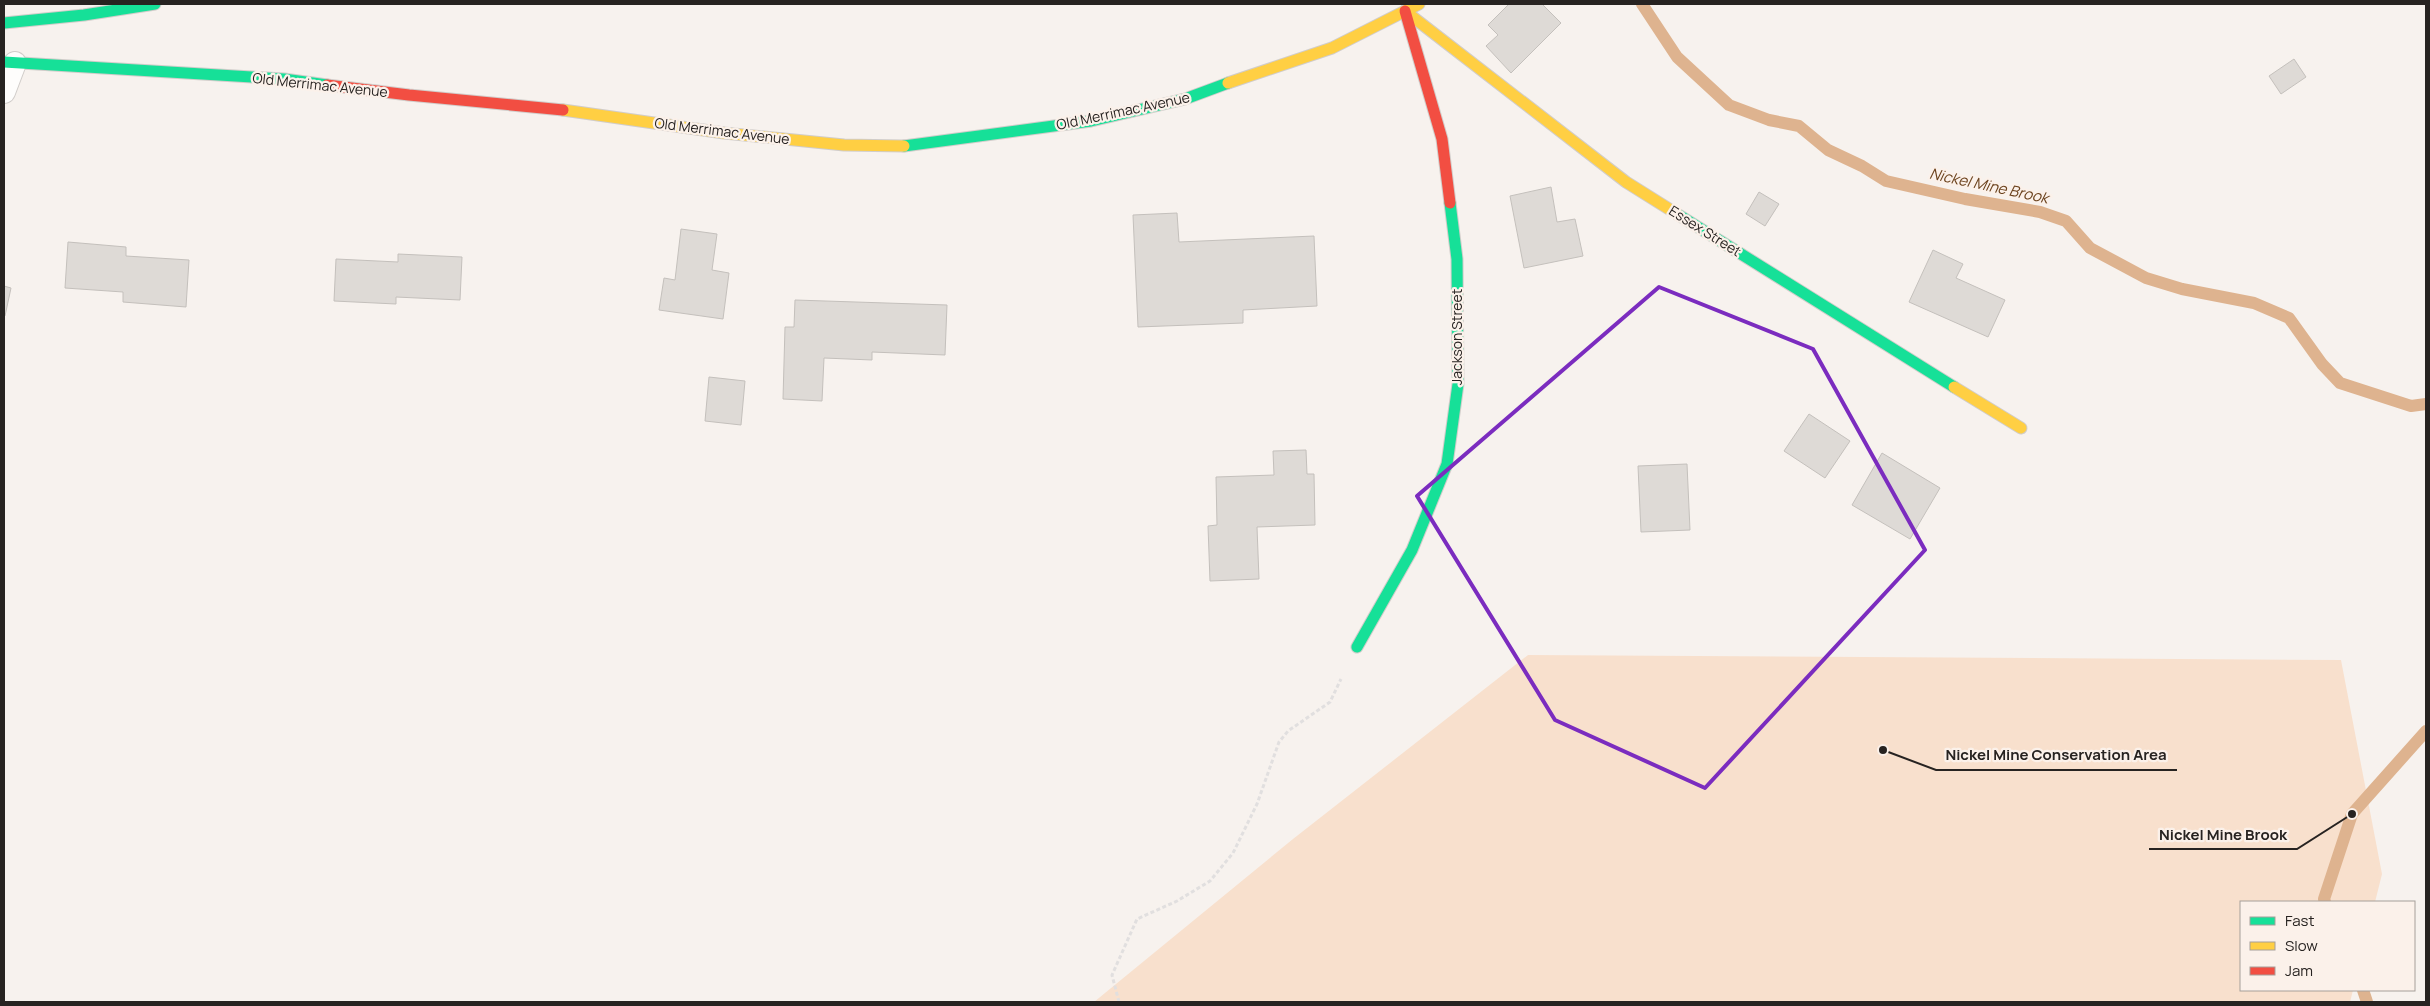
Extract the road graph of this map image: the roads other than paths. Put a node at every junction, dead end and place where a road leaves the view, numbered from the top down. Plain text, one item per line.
1 (155, 4) edge
2 (1419, 4) edge
3 (1405, 11) junction
4 (4, 22) edge
5 (10, 62) edge
6 (4, 92) edge
7 (2022, 428) dead end
8 (1357, 647) road end

1 - 4 street
2 - 3 street, Old Merrimac Avenue
3 - 5 street, Old Merrimac Avenue
3 - 7 street, Essex Street
3 - 8 street, Jackson Street
5 - 6 lane

